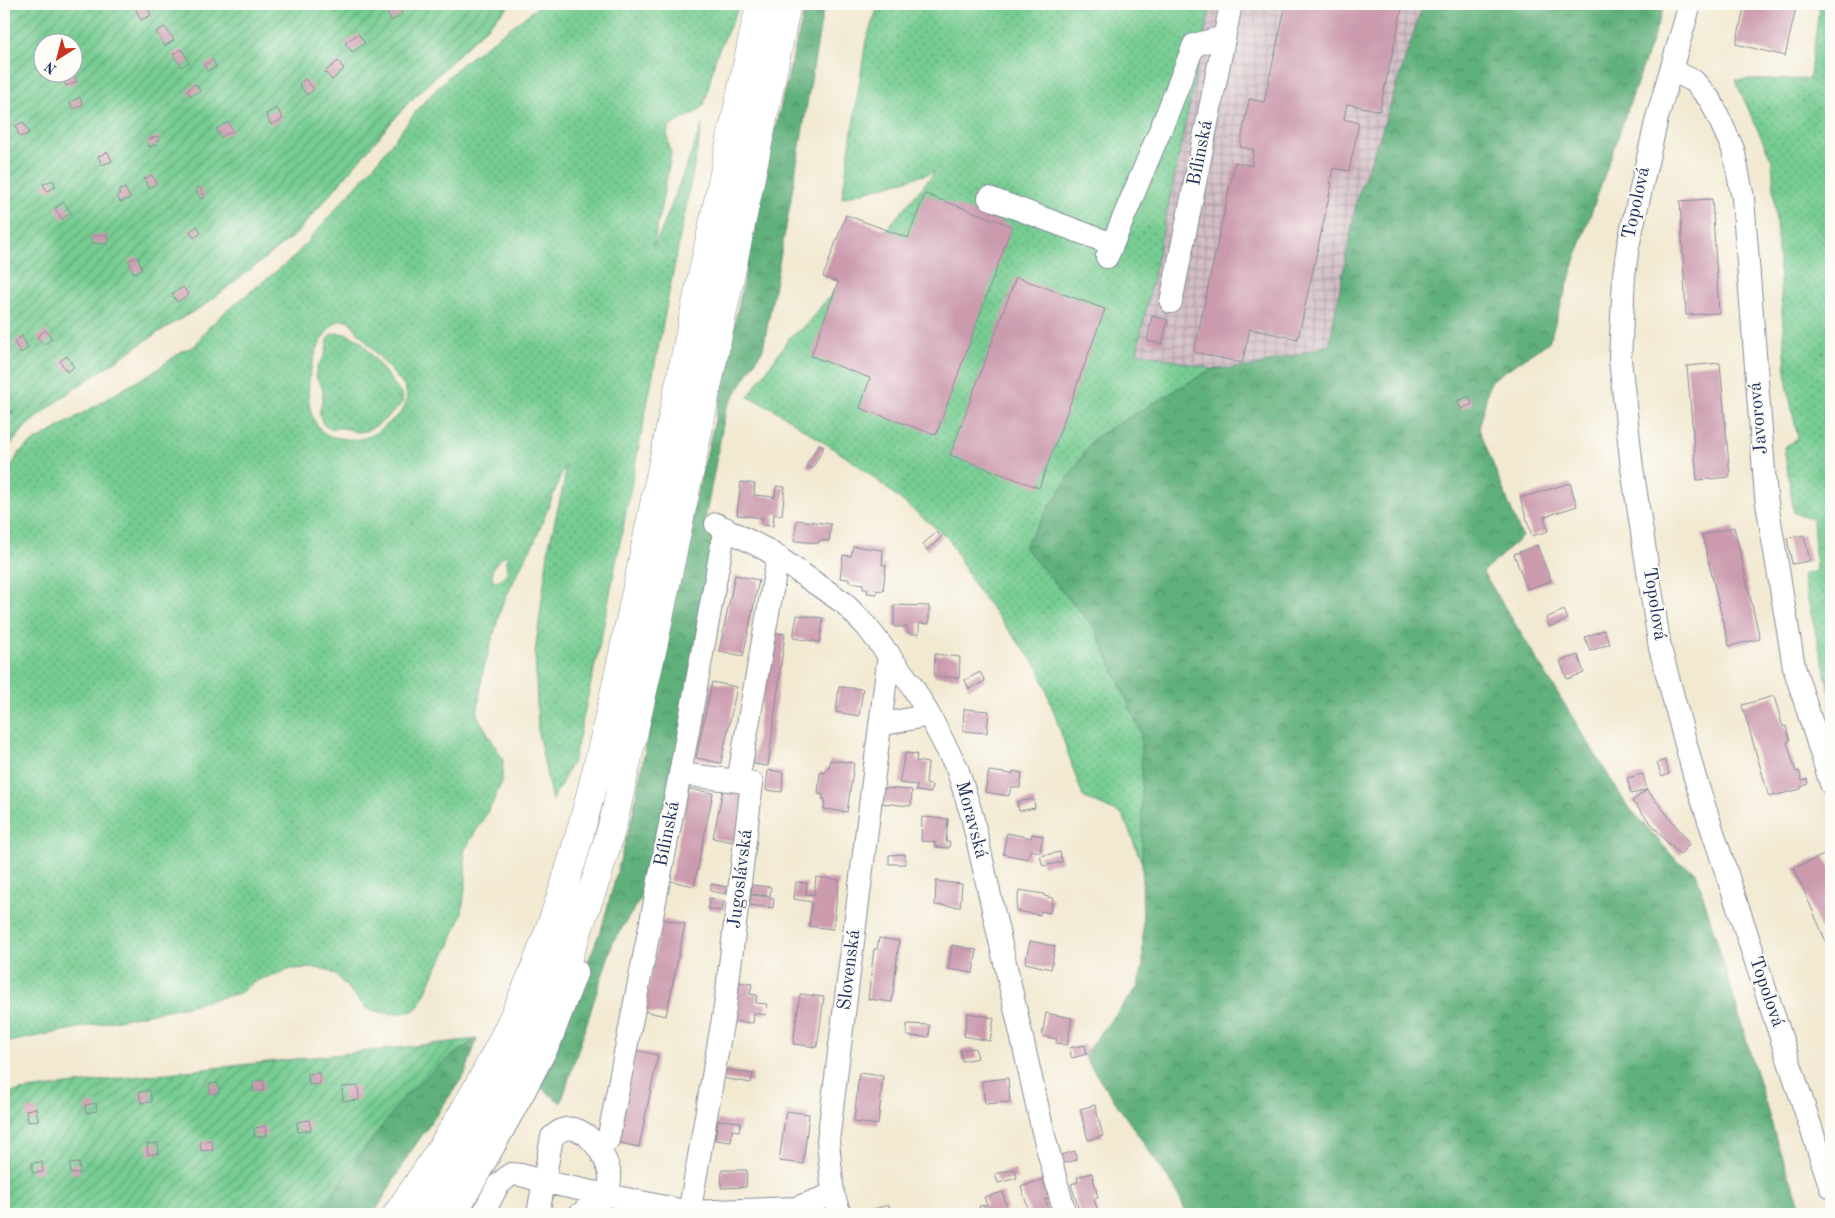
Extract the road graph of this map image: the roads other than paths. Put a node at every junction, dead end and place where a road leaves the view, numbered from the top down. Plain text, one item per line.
1 (760, 4) edge
2 (787, 4) edge
3 (1231, 4) edge
4 (1690, 4) edge
5 (1224, 37) junction
6 (1671, 70) junction
7 (989, 198) dead end
8 (1171, 302) dead end
9 (720, 526) joint
10 (778, 557) junction
11 (889, 654) junction
12 (929, 715) junction
13 (880, 725) junction
14 (680, 774) junction
15 (738, 781) junction
16 (1831, 784) edge
17 (613, 823) junction
18 (608, 1140) dead end
19 (545, 1182) junction
20 (1831, 1188) edge
21 (607, 1195) junction
22 (836, 1204) edge
23 (689, 1213) edge
24 (397, 1214) edge
25 (429, 1214) edge
26 (458, 1214) edge
27 (483, 1214) edge
28 (538, 1214) edge
29 (580, 1214) edge
30 (1065, 1214) edge

1 - 24 highway
2 - 17 highway
3 - 5 street, Bílinská
4 - 6 street, Topolová
5 - 7 street
5 - 8 street, Bílinská
6 - 16 street, Javorová
6 - 20 street, Topolová
9 - 10 street, Moravská
9 - 14 street, Bílinská
10 - 11 street, Moravská
10 - 15 street
11 - 12 street, Moravská
11 - 13 street, Slovenská
12 - 13 street
12 - 30 street, Moravská
13 - 22 street, Slovenská
14 - 15 street
14 - 18 street, Bílinská
15 - 23 street, Jugoslávská
17 - 25 highway
17 - 26 street
19 - 21 street
19 - 21 street
19 - 27 street
19 - 28 street
21 - 23 street
21 - 29 street
22 - 23 street

